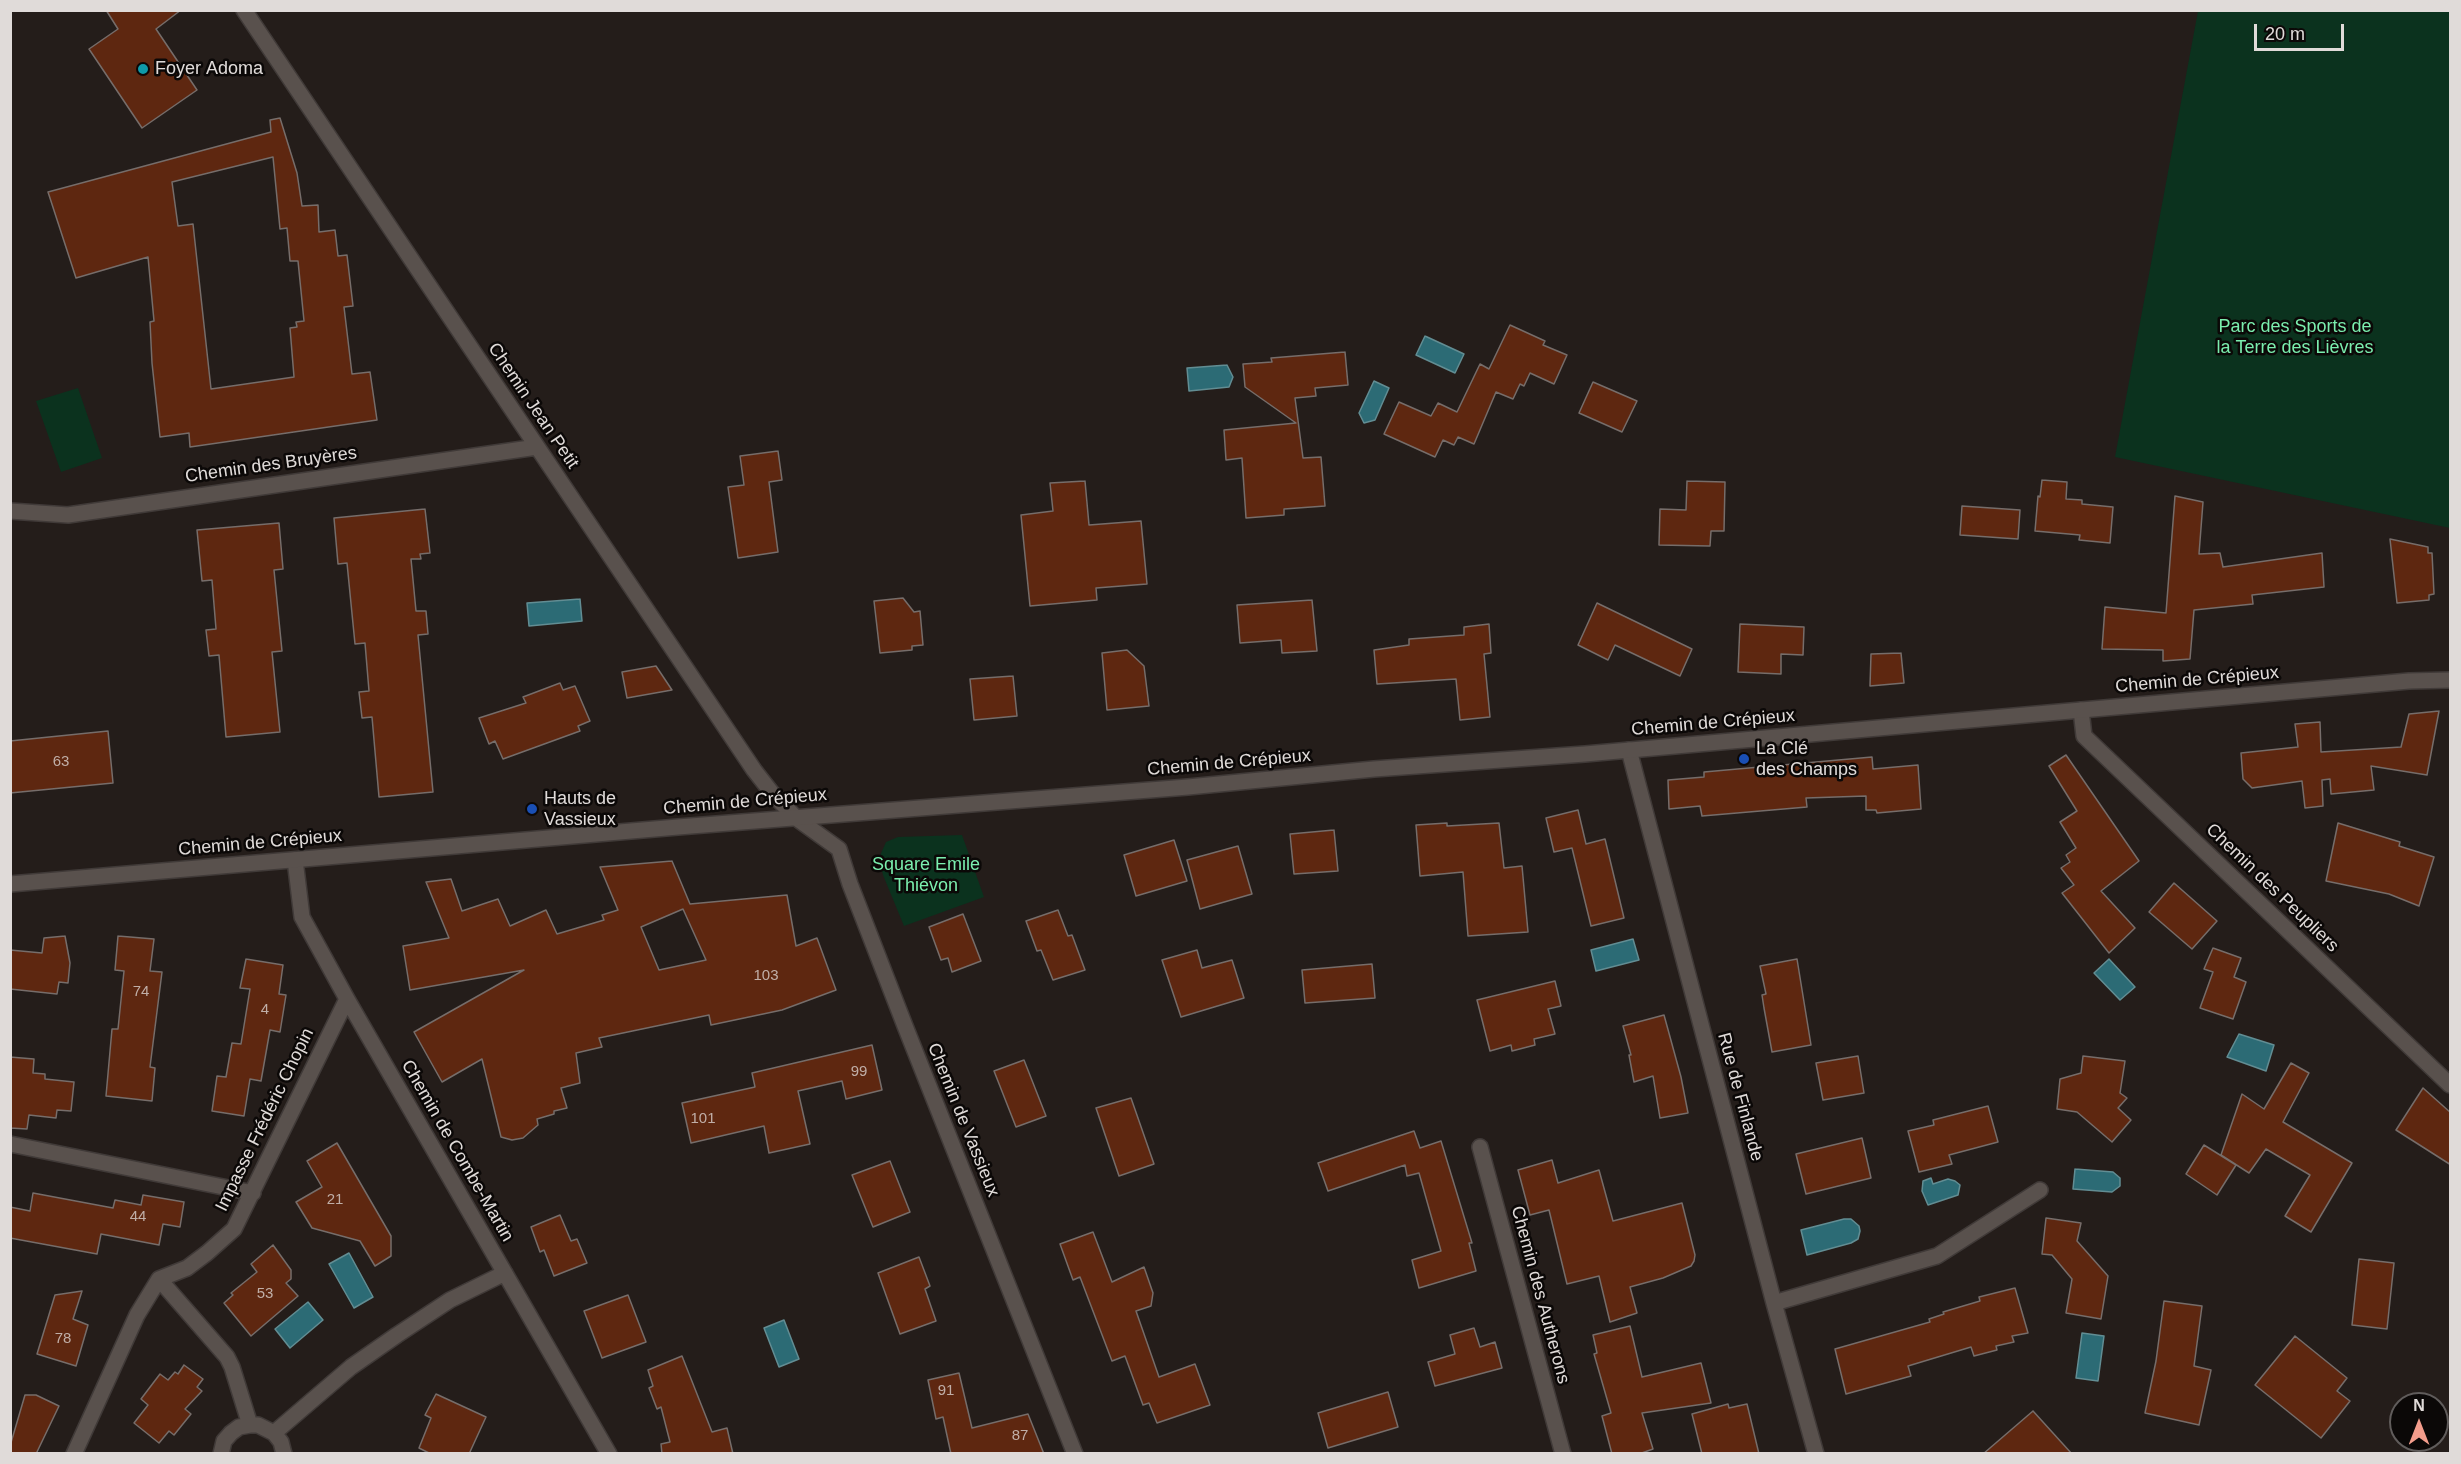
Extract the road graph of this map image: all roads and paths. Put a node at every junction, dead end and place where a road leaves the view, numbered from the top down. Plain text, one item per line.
1 (244, 10) edge
2 (537, 447) junction
3 (10, 511) edge
4 (2451, 680) edge
5 (2081, 710) junction
6 (1629, 750) junction
7 (796, 818) junction
8 (295, 860) junction
9 (10, 884) edge
10 (346, 999) junction
11 (2451, 1085) edge
12 (10, 1144) edge
13 (1480, 1147) dead end
14 (2040, 1190) dead end
15 (253, 1192) junction
16 (505, 1273) junction
17 (159, 1279) junction
18 (1774, 1303) junction
19 (250, 1425) junction
20 (274, 1433) junction
21 (74, 1454) edge
22 (221, 1454) edge
23 (284, 1454) edge
24 (609, 1454) edge
25 (1076, 1454) edge
26 (1563, 1454) edge
27 (1816, 1454) edge

1 - 2 street, Chemin Jean Petit
2 - 3 street, Chemin des Bruyères
2 - 7 street, Chemin Jean Petit
4 - 5 street, Chemin de Crépieux
5 - 6 street, Chemin de Crépieux
5 - 11 street, Chemin des Peupliers
6 - 7 street, Chemin de Crépieux
6 - 18 street, Rue de Finlande
7 - 8 street, Chemin de Crépieux
7 - 25 street, Chemin de Vassieux
8 - 9 street, Chemin de Crépieux
8 - 10 street, Chemin de Combe-Martin
10 - 15 street, Impasse Frédéric Chopin
10 - 16 street, Chemin de Combe-Martin
12 - 15 street
13 - 26 street, Chemin des Autherons
14 - 18 street
15 - 17 street, Impasse Frédéric Chopin
16 - 20 street
16 - 24 street, Chemin de Combe-Martin
17 - 19 street
17 - 21 street
18 - 27 street, Rue de Finlande
19 - 20 street
19 - 22 street
20 - 23 street

